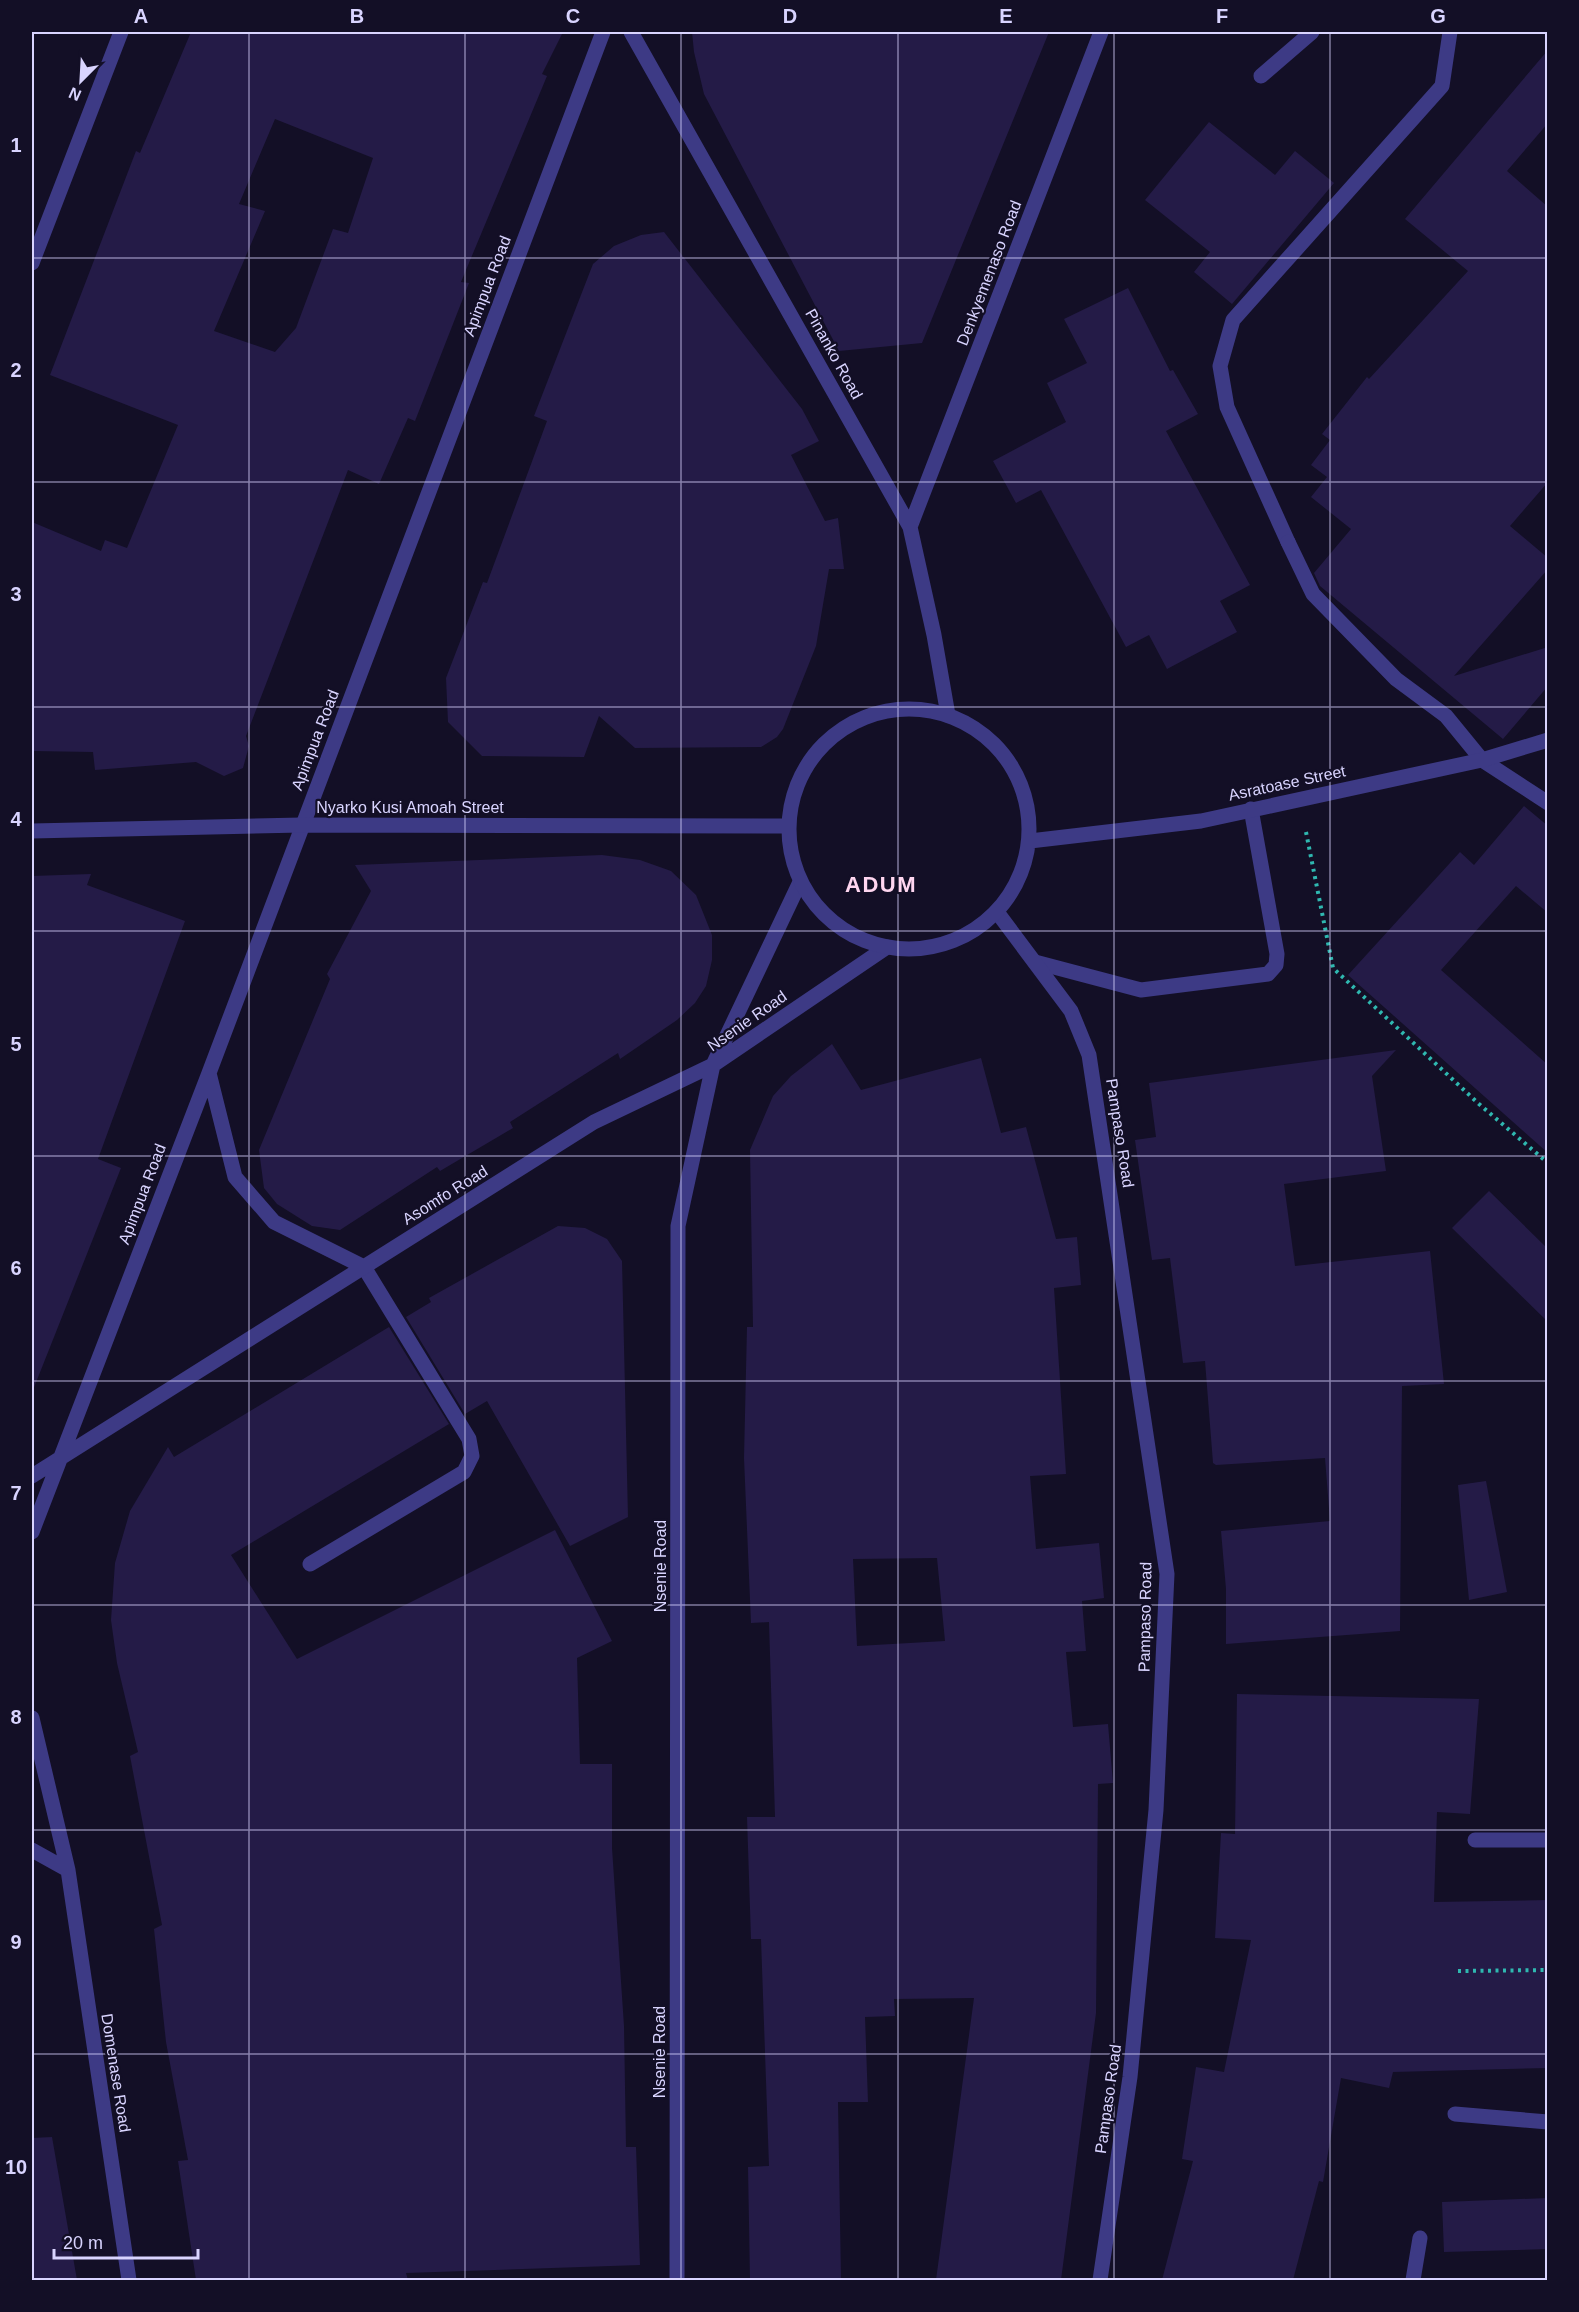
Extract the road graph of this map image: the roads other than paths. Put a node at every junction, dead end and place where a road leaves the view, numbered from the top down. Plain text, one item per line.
1 (603, 32) edge
2 (631, 32) edge
3 (1101, 32) edge
4 (1312, 32) edge
5 (1450, 32) edge
6 (118, 33) edge
7 (1261, 76) dead end
8 (32, 263) edge
9 (910, 526) junction
10 (948, 714) junction
11 (1548, 740) edge
12 (1482, 760) junction
13 (1548, 803) edge
14 (1251, 809) junction
15 (302, 825) junction
16 (789, 826) junction
17 (32, 831) edge
18 (1030, 841) junction
19 (800, 882) junction
20 (997, 912) junction
21 (886, 947) junction
22 (1035, 962) junction
23 (713, 1065) junction
24 (209, 1073) junction
25 (364, 1267) junction
26 (58, 1461) junction
27 (32, 1476) edge
28 (32, 1532) edge
29 (310, 1564) dead end
30 (32, 1718) edge
31 (1475, 1840) dead end
32 (1548, 1840) edge
33 (32, 1850) edge
34 (68, 1870) junction
35 (1455, 2114) dead end
36 (1548, 2122) edge
37 (1419, 2238) dead end
38 (129, 2280) edge
39 (677, 2280) edge
40 (1100, 2280) edge
41 (1413, 2280) edge

1 - 15 street, Apimpua Road
2 - 9 street, Pinanko Road
3 - 9 street, Denkyemenaso Road
4 - 7 street
5 - 12 street
6 - 8 street
9 - 10 street, Pinanko Road
10 - 16 street
10 - 18 street
11 - 12 street, Asratoase Street
12 - 13 street
12 - 14 street, Asratoase Street
14 - 18 street, Asratoase Street
14 - 22 street
15 - 16 street, Nyarko Kusi Amoah Street
15 - 17 street, Nyarko Kusi Amoah Street
15 - 24 street, Apimpua Road
16 - 19 street
18 - 20 street
19 - 21 street
19 - 23 street
20 - 21 street
20 - 22 street, Pampaso Road
21 - 23 street, Nsenie Road
22 - 40 street, Pampaso Road
23 - 25 street, Asomfo Road
23 - 39 street, Nsenie Road
24 - 25 street
24 - 26 street, Apimpua Road
25 - 26 street, Asomfo Road
25 - 29 street
26 - 27 street, Asomfo Road
26 - 28 street, Apimpua Road
30 - 34 street, Domenase Road
31 - 32 street
33 - 34 street
34 - 38 street, Domenase Road
35 - 36 street
37 - 41 street

